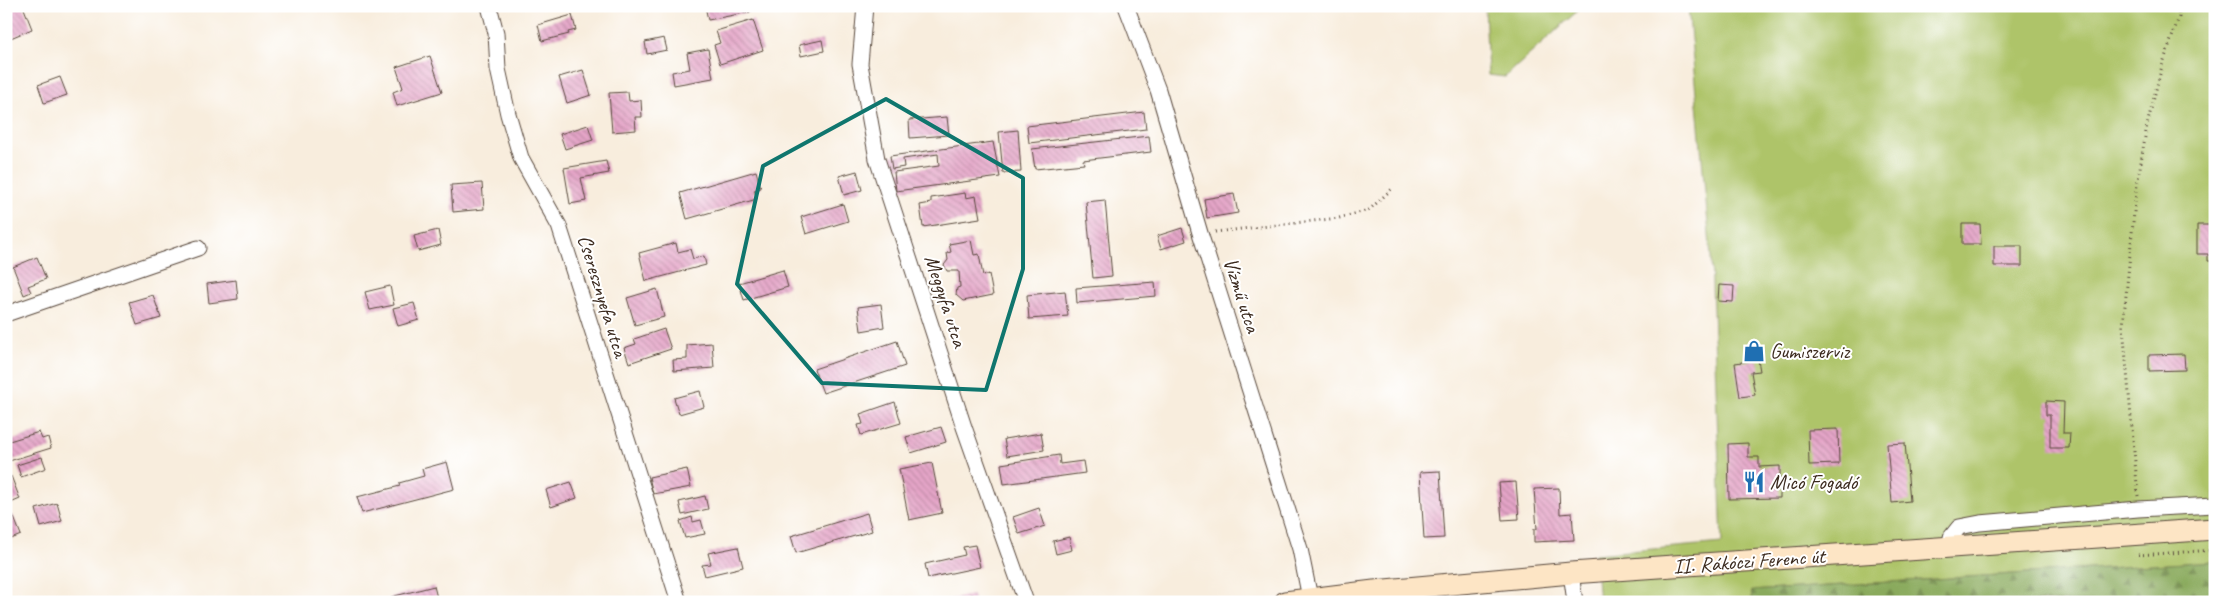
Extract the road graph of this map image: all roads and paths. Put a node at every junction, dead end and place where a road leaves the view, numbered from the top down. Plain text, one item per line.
1 (489, 6) edge
2 (865, 6) edge
3 (1126, 6) edge
4 (2178, 6) edge
5 (1394, 187) dead end
6 (1200, 233) junction
7 (198, 248) dead end
8 (6, 314) edge
9 (2215, 505) edge
10 (2138, 509) junction
11 (2215, 529) edge
12 (1952, 548) junction
13 (1571, 573) junction
14 (1310, 598) junction
15 (679, 602) edge
16 (1026, 602) edge
17 (1285, 602) edge
18 (1575, 602) edge

1 - 15 street, Cseresznyefa utca
2 - 16 street, Meggyfa utca
3 - 6 street, Vízmű utca
4 - 10 path
5 - 6 path
6 - 14 street, Vízmű utca
7 - 8 street
9 - 10 street
10 - 12 street
11 - 12 main road, II. Rákóczi Ferenc út
12 - 13 main road, II. Rákóczi Ferenc út
13 - 14 main road, II. Rákóczi Ferenc út
13 - 18 street
14 - 17 main road, II. Rákóczi Ferenc út

